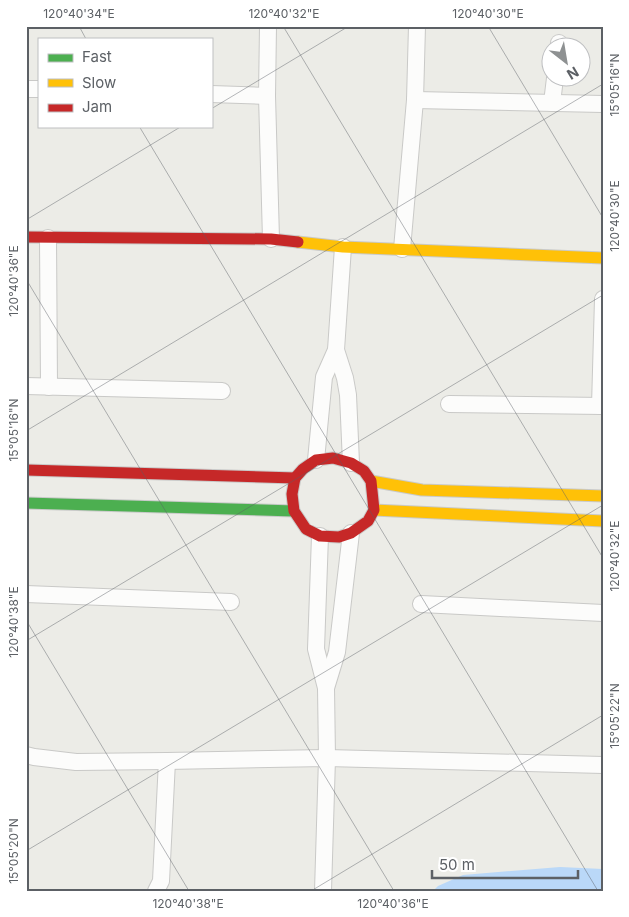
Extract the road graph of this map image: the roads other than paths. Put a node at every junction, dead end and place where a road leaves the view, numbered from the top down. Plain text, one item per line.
1 (268, 26) edge
2 (417, 26) edge
3 (554, 88) edge
4 (212, 94) edge
5 (267, 96) junction
6 (415, 100) junction
7 (552, 103) junction
8 (603, 104) edge
9 (26, 237) edge
10 (48, 238) junction
11 (271, 239) junction
12 (343, 247) junction
13 (402, 249) junction
14 (603, 258) edge
15 (603, 299) edge
16 (336, 350) junction
17 (26, 386) edge
18 (49, 387) junction
19 (222, 391) dead end
20 (449, 404) dead end
21 (601, 406) edge
22 (316, 460) junction
23 (351, 462) junction
24 (26, 470) edge
25 (295, 478) junction
26 (371, 481) junction
27 (603, 496) edge
28 (26, 503) edge
29 (374, 510) junction
30 (294, 511) junction
31 (603, 521) edge
32 (351, 533) junction
33 (320, 536) junction
34 (26, 594) edge
35 (231, 602) dead end
36 (420, 604) dead end
37 (603, 613) edge
38 (326, 688) junction
39 (26, 755) edge
40 (326, 758) junction
41 (167, 762) junction
42 (603, 765) edge
43 (156, 891) edge
44 (322, 891) edge

1 - 5 street
2 - 6 street
3 - 7 street
4 - 5 street
5 - 11 street
6 - 7 street
6 - 13 street
7 - 8 street
9 - 10 street
10 - 11 street
10 - 18 street
11 - 12 street
12 - 13 street
12 - 16 street
13 - 14 street
15 - 21 street
16 - 22 street
16 - 23 street
17 - 18 street
18 - 19 street
20 - 21 street
22 - 23 street
22 - 25 street
23 - 26 street
24 - 25 street
25 - 30 street
26 - 27 street
26 - 29 street
28 - 30 street
29 - 31 street
29 - 32 street
30 - 33 street
32 - 33 street
32 - 38 street
33 - 38 street
34 - 35 street
36 - 37 street
38 - 40 street
39 - 41 street
40 - 41 street
40 - 42 street
40 - 44 street
41 - 43 street

